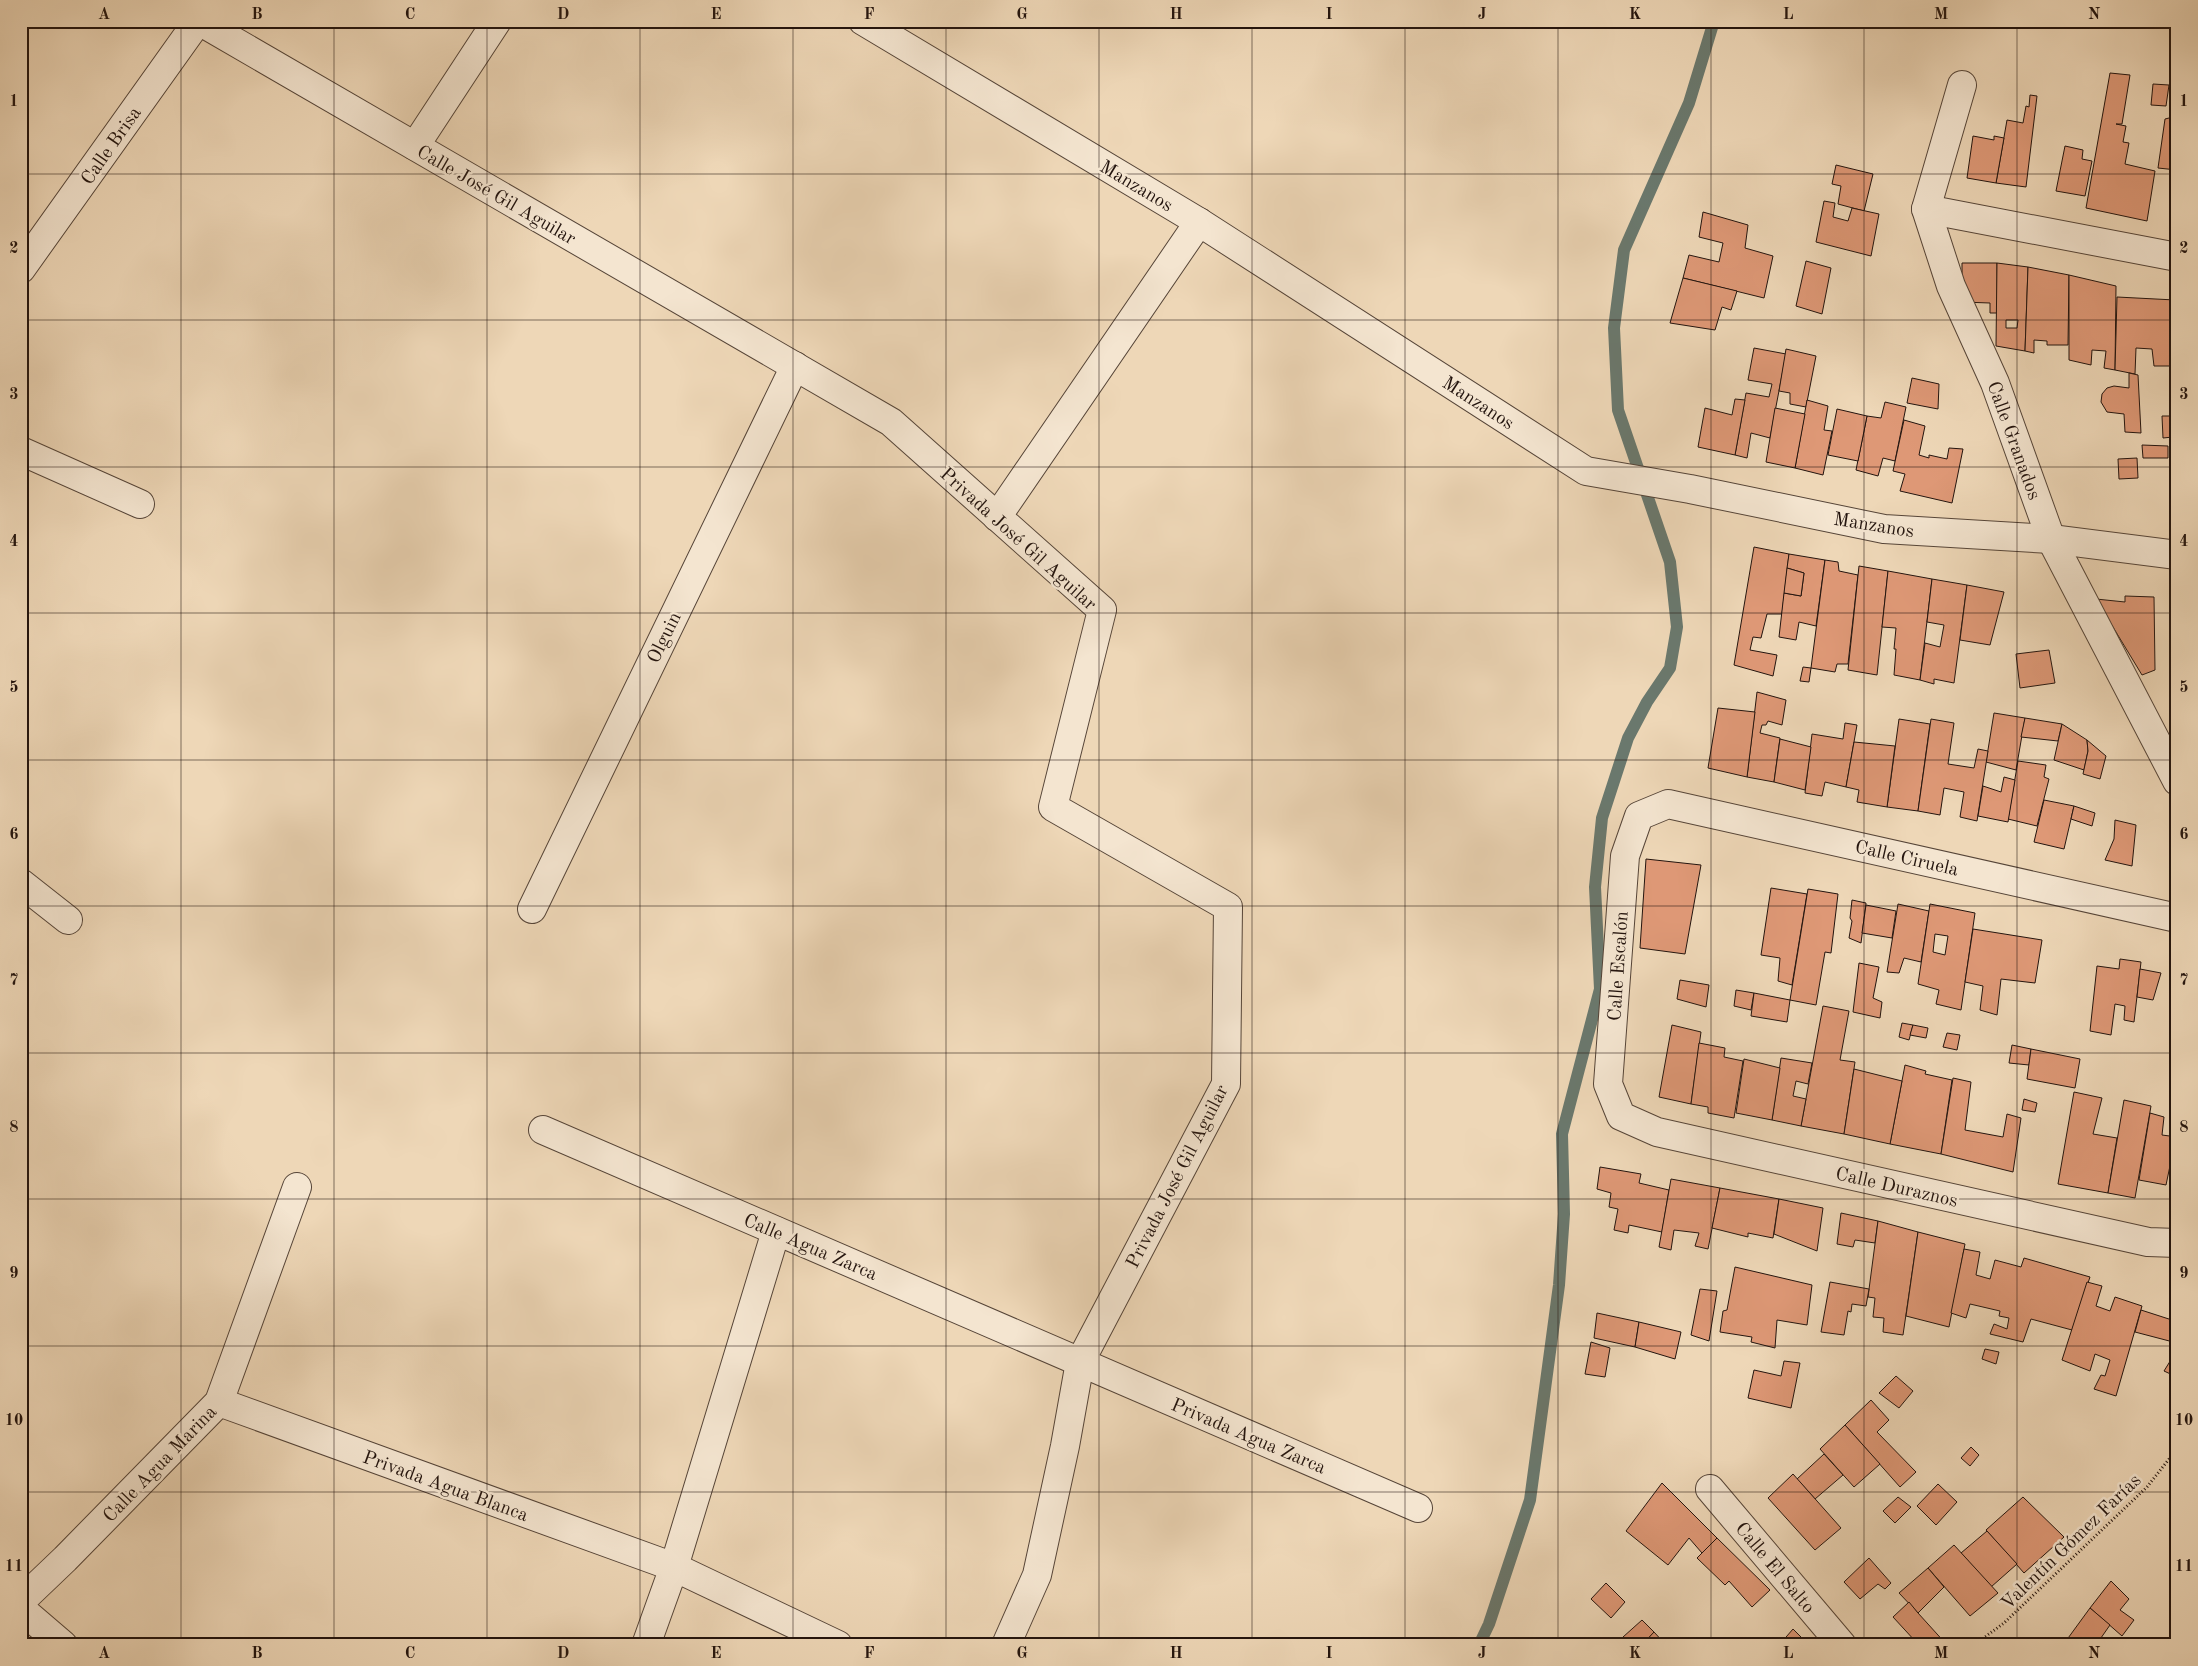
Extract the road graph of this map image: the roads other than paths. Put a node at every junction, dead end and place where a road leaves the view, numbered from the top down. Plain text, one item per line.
1 (198, 21) edge
2 (497, 21) edge
3 (863, 21) edge
4 (1962, 84) dead end
5 (415, 146) junction
6 (1926, 209) junction
7 (1199, 222) junction
8 (2177, 258) edge
9 (21, 269) edge
10 (795, 366) junction
11 (21, 450) edge
12 (140, 504) dead end
13 (997, 517) junction
14 (2051, 539) junction
15 (2177, 555) edge
16 (2177, 782) edge
17 (1639, 816) joint
18 (21, 883) edge
19 (532, 908) dead end
20 (2177, 918) edge
21 (68, 920) dead end
22 (1621, 1116) joint
23 (543, 1130) dead end
24 (297, 1187) dead end
25 (776, 1231) junction
26 (2177, 1243) edge
27 (1080, 1362) junction
28 (219, 1402) junction
29 (1710, 1489) dead end
30 (1418, 1508) dead end
31 (674, 1567) junction
32 (21, 1600) edge
33 (21, 1609) edge
34 (63, 1645) edge
35 (646, 1645) edge
36 (838, 1645) edge
37 (1006, 1645) edge
38 (1842, 1645) edge

1 - 5 street, Calle José Gil Aguilar
1 - 9 street, Calle Brisa
2 - 5 street
3 - 7 street, Manzanos
4 - 6 street
5 - 10 street, Calle José Gil Aguilar
6 - 8 street
6 - 14 street, Calle Granados
7 - 13 street
7 - 14 street, Manzanos
10 - 13 street, Privada José Gil Aguilar
10 - 19 street, Olguin
11 - 12 street
13 - 27 street, Privada José Gil Aguilar
14 - 15 street, Manzanos
14 - 16 street, Calle Granados
17 - 20 street, Calle Ciruela
17 - 22 street, Calle Escalón
18 - 21 street
22 - 26 street, Calle Duraznos
23 - 25 street, Calle Agua Zarca
24 - 28 street, Calle Agua Marina
25 - 27 street, Calle Agua Zarca
25 - 31 street
27 - 30 street, Privada Agua Zarca
27 - 37 street
28 - 31 street, Privada Agua Blanca
28 - 32 street, Calle Agua Marina
29 - 38 street, Calle El Salto
31 - 35 street
31 - 36 street, Privada Agua Blanca
33 - 34 street

